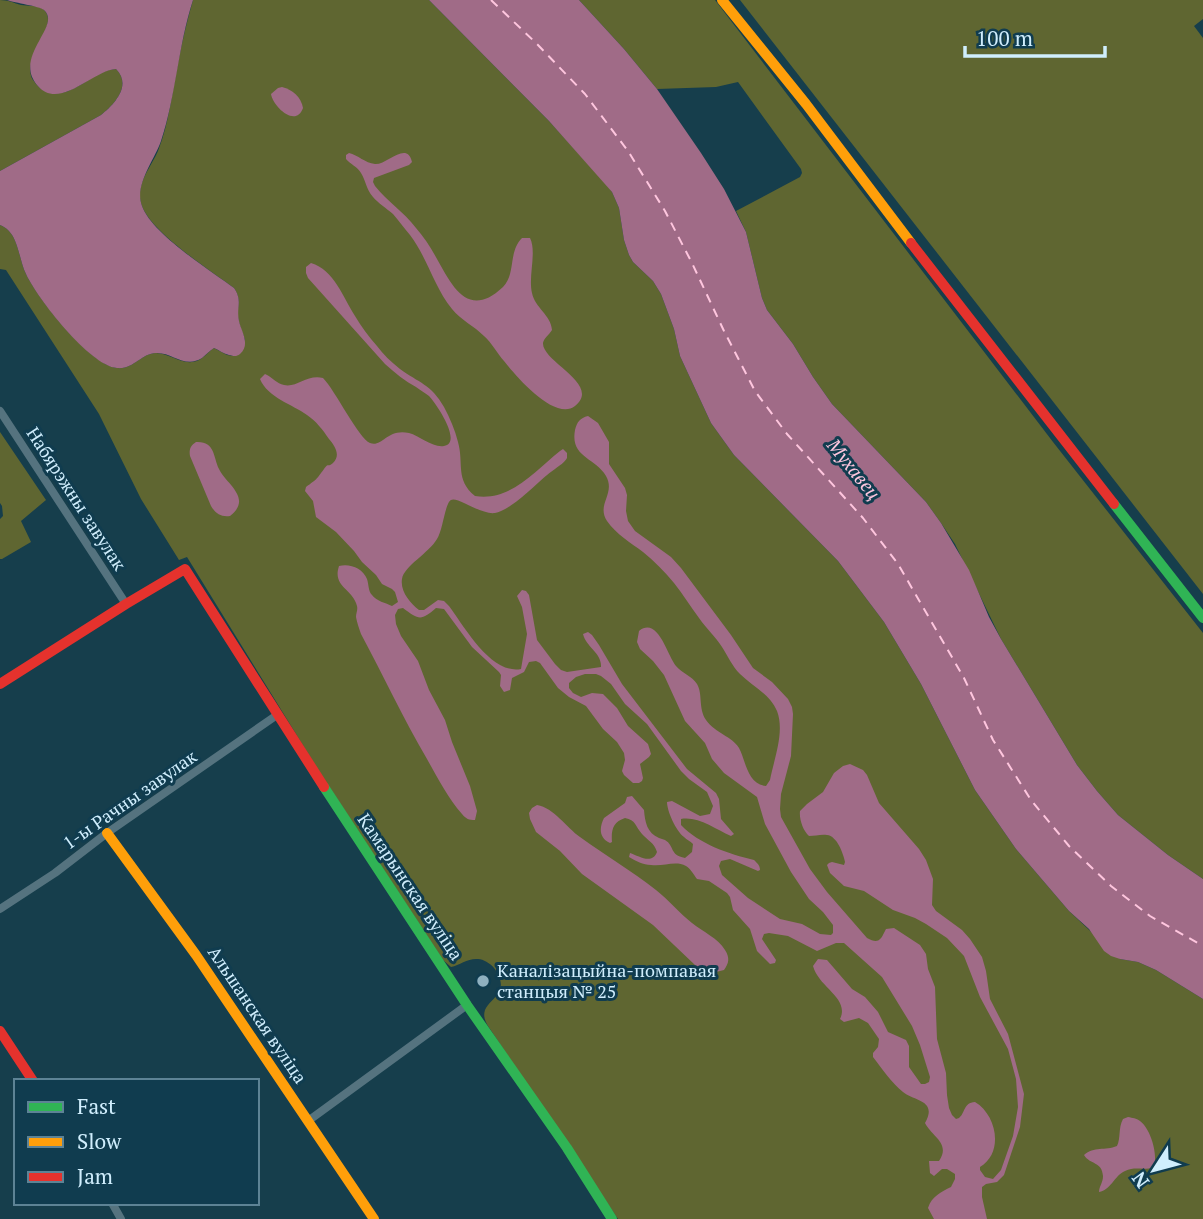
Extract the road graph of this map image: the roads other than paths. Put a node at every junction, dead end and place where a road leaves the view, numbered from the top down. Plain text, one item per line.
1 (722, 0) edge
2 (0, 411) edge
3 (126, 604) junction
4 (1203, 618) edge
5 (0, 684) edge
6 (277, 715) junction
7 (107, 833) junction
8 (0, 909) edge
9 (467, 1005) junction
10 (0, 1031) edge
11 (32, 1079) edge
12 (308, 1121) junction
13 (374, 1219) edge
14 (612, 1219) edge

1 - 4 street
2 - 3 street, Набярэжны завулак
3 - 5 street
3 - 6 street, Камарынская вуліца
6 - 7 street, 1-ы Рачны завулак
6 - 9 street, Камарынская вуліца
7 - 8 street, 1-ы Рачны завулак
7 - 12 street, Альшанская вуліца
9 - 12 street
9 - 14 street, Камарынская вуліца
10 - 11 street
12 - 13 street, Альшанская вуліца

